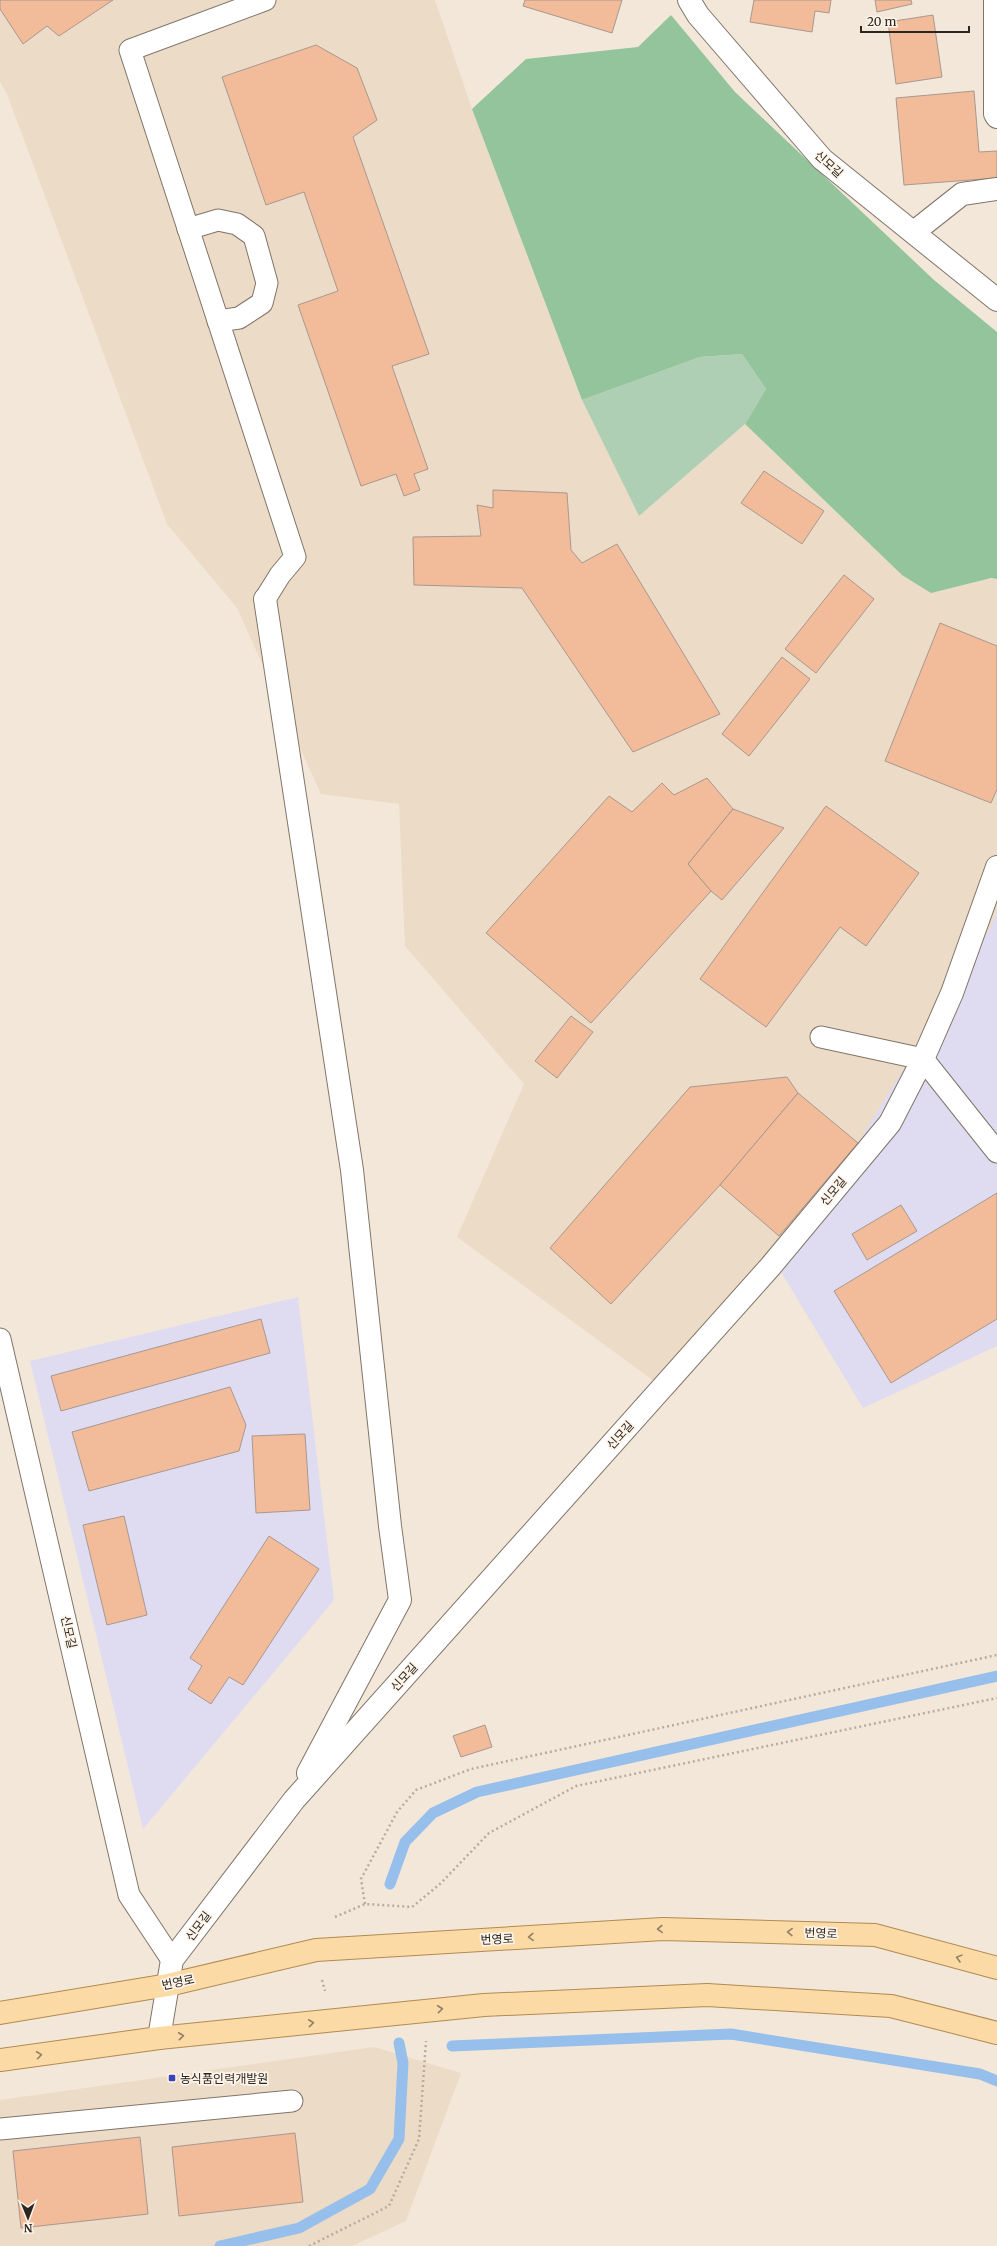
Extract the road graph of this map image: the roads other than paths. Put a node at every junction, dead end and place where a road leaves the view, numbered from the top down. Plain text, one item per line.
1 (265, 0) edge
2 (689, 0) edge
3 (996, 0) edge
4 (997, 117) edge
5 (997, 189) edge
6 (188, 229) junction
7 (914, 232) junction
8 (997, 300) edge
9 (218, 321) junction
10 (264, 599) joint
11 (997, 867) edge
12 (821, 1037) dead end
13 (923, 1059) junction
14 (997, 1152) edge
15 (0, 1339) edge
16 (294, 1800) junction
17 (172, 1960) junction
18 (997, 1968) edge
19 (168, 1985) junction
20 (0, 2013) edge
21 (997, 2033) edge
22 (159, 2038) junction
23 (0, 2060) edge
24 (292, 2101) dead end
25 (0, 2129) edge

1 - 6 lane
2 - 7 street, 신모길
3 - 4 street
5 - 7 street
6 - 9 lane
6 - 9 lane
7 - 8 street, 신모길
9 - 10 lane
10 - 16 street
11 - 13 street, 신모길
12 - 13 lane
13 - 14 lane
13 - 16 street, 신모길
15 - 17 lane, 신모길
16 - 17 street, 신모길
17 - 19 street, 신모길
18 -> 19 main road, 번영로
19 - 20 main road, 번영로
19 - 22 street, 신모길
22 -> 21 main road
23 -> 22 main road
24 - 25 lane

